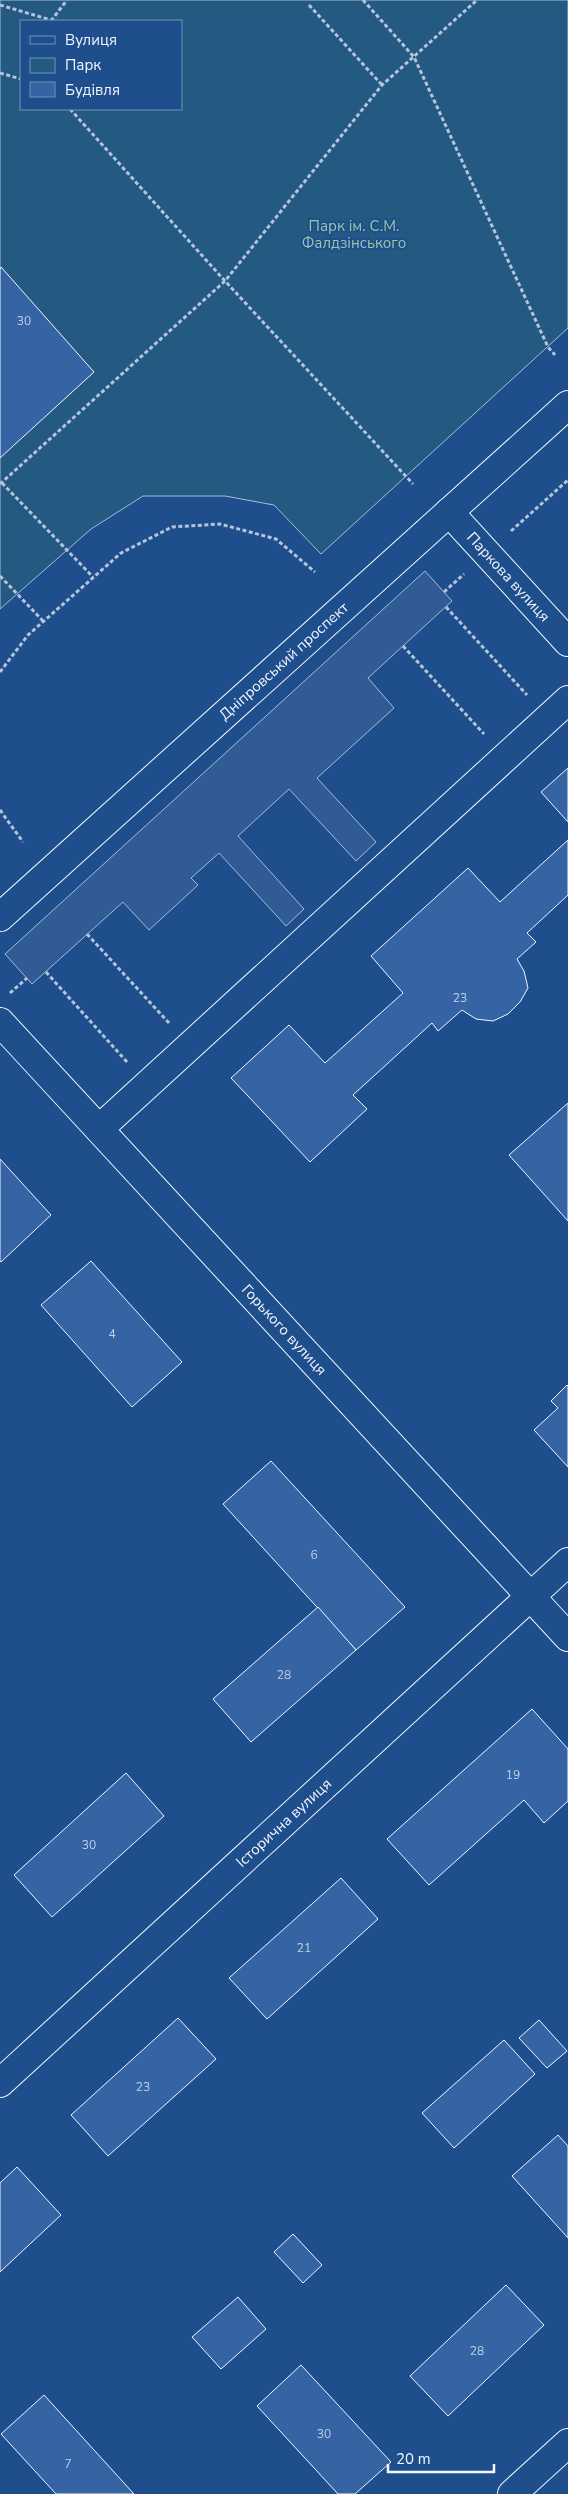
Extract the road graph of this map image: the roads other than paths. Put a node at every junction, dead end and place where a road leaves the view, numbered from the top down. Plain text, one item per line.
1 (568, 405) edge
2 (449, 512) junction
3 (568, 642) edge
4 (568, 700) edge
5 (0, 917) edge
6 (0, 1022) edge
7 (99, 1129) junction
8 (568, 1562) edge
9 (531, 1596) junction
10 (568, 1637) edge
11 (0, 2083) edge
12 (568, 2443) edge
13 (512, 2494) edge

1 - 2 street, Дніпровський проспект
2 - 3 street, Паркова вулиця
2 - 5 street, Дніпровський проспект
4 - 7 street
6 - 7 street, Горького вулиця
7 - 9 street, Горького вулиця
8 - 9 street, Історична вулиця
9 - 10 street, Горького вулиця
9 - 11 street, Історична вулиця
12 - 13 street

